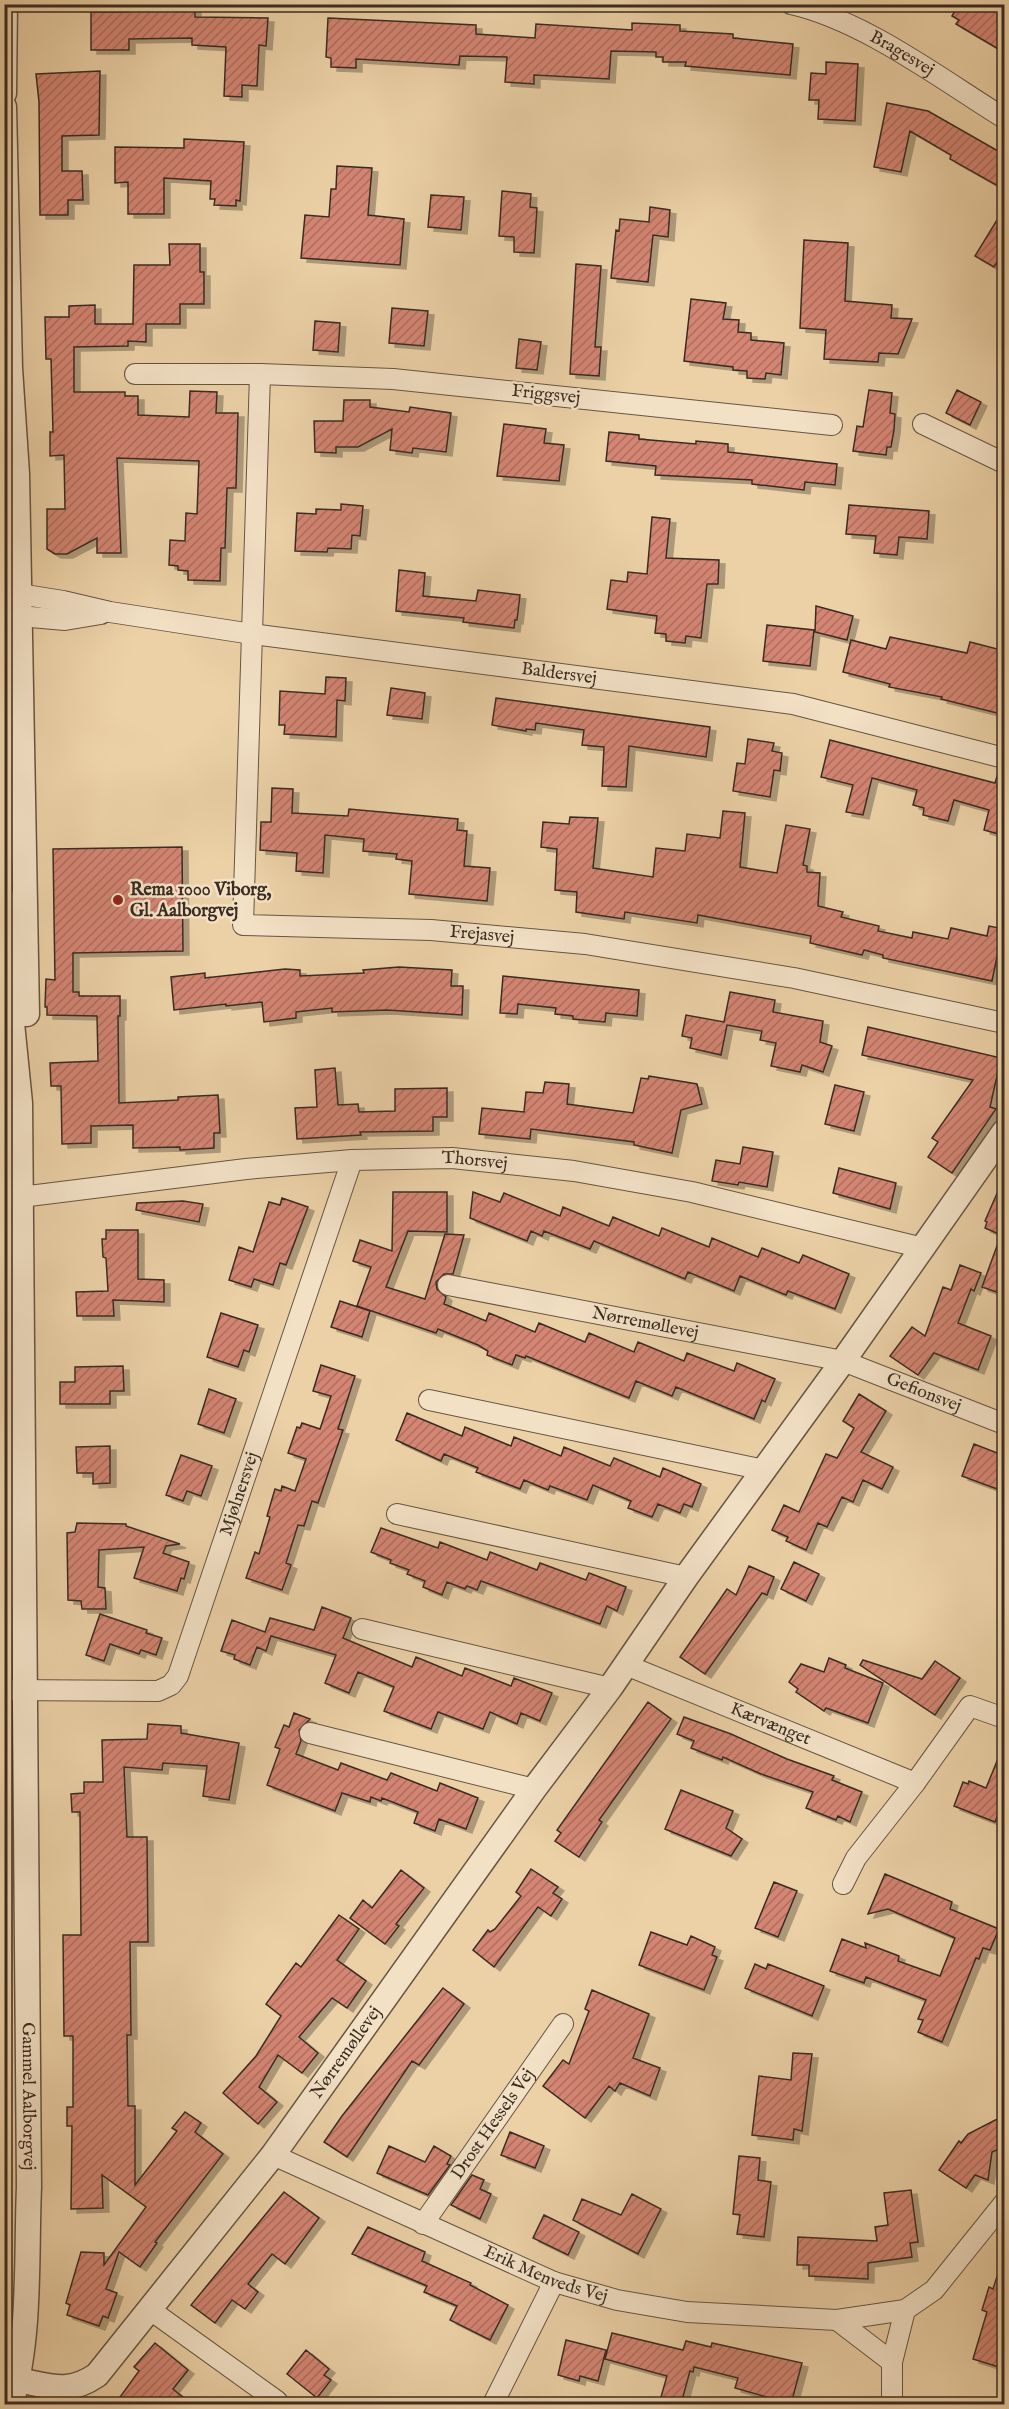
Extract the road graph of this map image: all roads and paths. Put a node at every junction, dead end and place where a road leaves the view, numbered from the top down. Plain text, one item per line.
1 (5, 4) edge
2 (790, 4) edge
3 (4, 93) edge
4 (4, 107) edge
5 (1005, 118) edge
6 (10, 368) junction
7 (135, 374) dead end
8 (260, 374) junction
9 (4, 398) edge
10 (923, 424) dead end
11 (832, 425) dead end
12 (1005, 463) edge
13 (12, 604) edge
14 (252, 634) junction
15 (1005, 758) edge
16 (4, 900) edge
17 (1005, 1023) edge
18 (20, 1103) junction
19 (1005, 1132) edge
20 (352, 1160) junction
21 (21, 1197) junction
22 (923, 1248) junction
23 (448, 1285) dead end
24 (843, 1361) junction
25 (429, 1400) dead end
26 (1005, 1424) edge
27 (764, 1470) junction
28 (397, 1514) dead end
29 (686, 1577) junction
30 (362, 1629) dead end
31 (626, 1665) junction
32 (610, 1688) junction
33 (15, 1691) edge
34 (1005, 1718) edge
35 (310, 1733) dead end
36 (915, 1783) junction
37 (534, 1789) junction
38 (843, 1884) dead end
39 (563, 2024) dead end
40 (273, 2155) junction
41 (1005, 2203) edge
42 (423, 2224) junction
43 (554, 2282) junction
44 (149, 2309) junction
45 (905, 2310) junction
46 (837, 2320) junction
47 (892, 2362) junction
48 (18, 2380) junction
49 (277, 2401) dead end
50 (11, 2404) edge
51 (494, 2404) edge
52 (892, 2404) edge

1 - 3 street
2 - 5 street, Bragesvej
4 - 6 street, Gammel Aalborgvej
6 - 9 street, Gammel Aalborgvej
6 - 13 street, Gammel Aalborgvej
7 - 8 street, Friggsvej
8 - 11 street, Friggsvej
8 - 14 street
10 - 12 street
13 - 14 street, Baldersvej
13 - 18 street, Gammel Aalborgvej
14 - 15 street, Baldersvej
14 - 17 street, Frejasvej
16 - 18 street, Gammel Aalborgvej
18 - 21 street, Gammel Aalborgvej
19 - 22 street, Nørremøllevej
20 - 21 street, Thorsvej
20 - 22 street, Thorsvej
20 - 33 street, Mjølnersvej
21 - 33 street, Gammel Aalborgvej
22 - 24 street, Nørremøllevej
23 - 24 street, Nørremøllevej
24 - 26 street, Gefionsvej
24 - 27 street, Nørremøllevej
25 - 27 street
27 - 29 street, Nørremøllevej
28 - 29 street
29 - 31 street, Nørremøllevej
30 - 32 street
31 - 32 street, Nørremøllevej
31 - 36 street, Kærvænget
32 - 37 street, Nørremøllevej
33 - 48 street, Gammel Aalborgvej
34 - 36 street
35 - 37 street
36 - 38 street
37 - 40 street, Nørremøllevej
39 - 42 street, Drost Hessels Vej
40 - 42 street, Erik Menveds Vej
40 - 44 street, Nørremøllevej
41 - 45 street, Erik Menveds Vej
42 - 43 street, Erik Menveds Vej
43 - 46 street, Erik Menveds Vej
43 - 51 street
44 - 48 street, Nørremøllevej
44 - 49 street
45 - 46 street, Erik Menveds Vej
45 - 47 street
46 - 47 street
47 - 52 street
48 - 50 street, Gammel Aalborgvej

